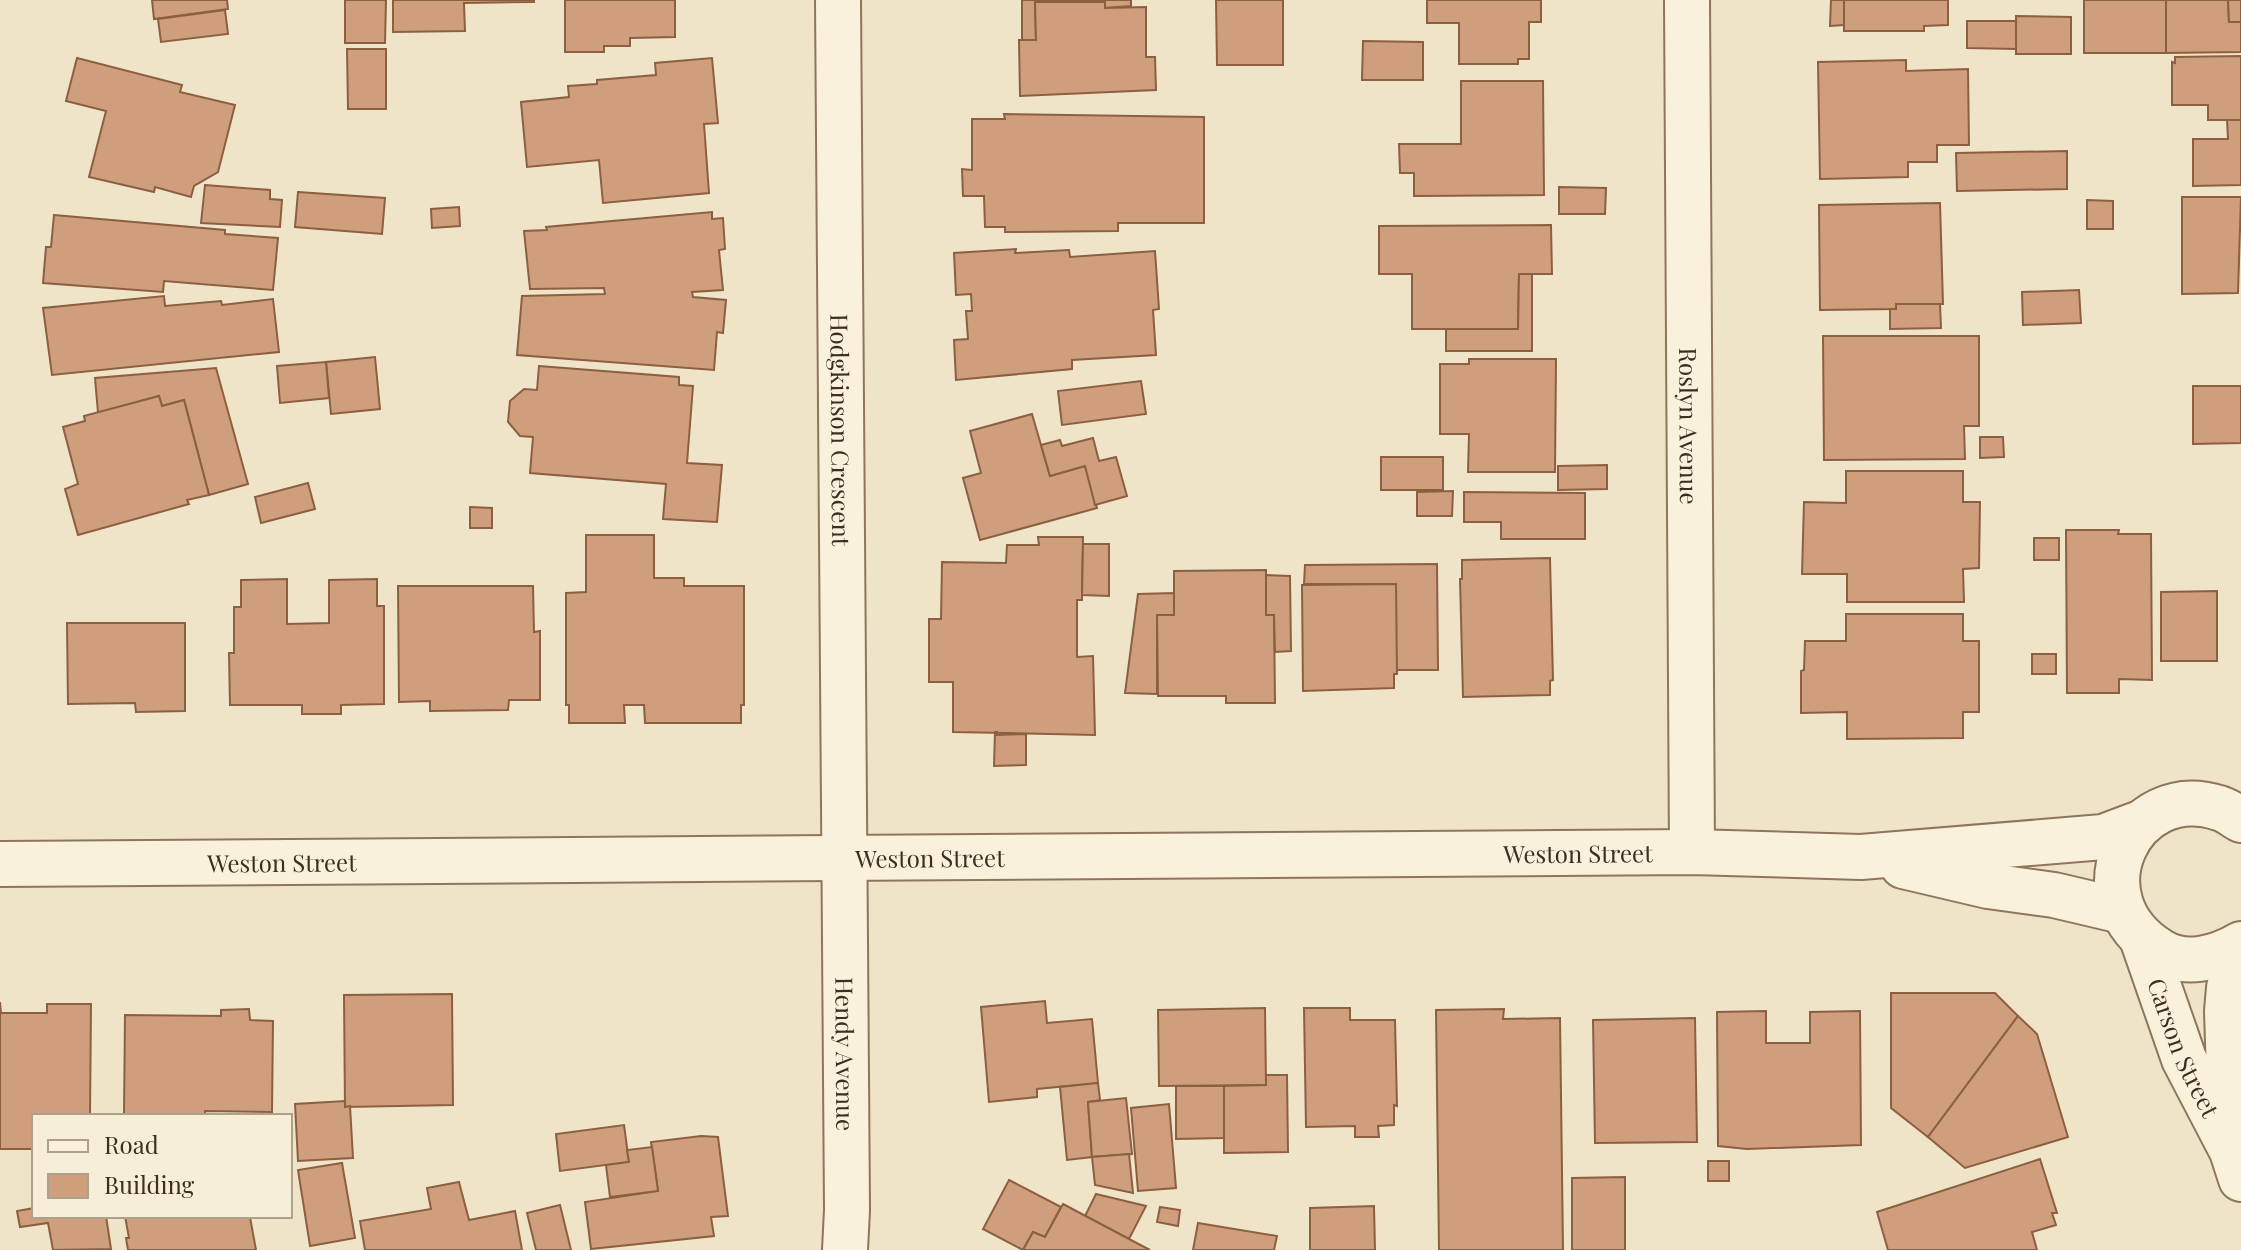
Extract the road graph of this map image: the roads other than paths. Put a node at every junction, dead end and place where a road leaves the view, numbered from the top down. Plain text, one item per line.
1 (838, 0) edge
2 (1687, 0) edge
3 (2241, 820) edge
4 (2143, 822) junction
5 (1692, 852) junction
6 (1861, 857) junction
7 (845, 859) junction
8 (0, 864) edge
9 (2133, 926) junction
10 (2240, 944) edge
11 (2236, 1165) edge
12 (845, 1250) edge

1 - 7 street, Hodgkinson Crescent
2 - 5 street, Roslyn Avenue
3 - 4 street, Weston Street
4 - 6 street, Weston Street
4 - 9 street, Carson Street
5 - 6 street, Weston Street
5 - 7 street, Weston Street
6 - 9 street, Weston Street
7 - 8 street, Weston Street
7 - 12 street, Hendy Avenue
9 - 10 street, Weston Street
9 - 11 street, Carson Street
10 - 11 street, Carson Street

